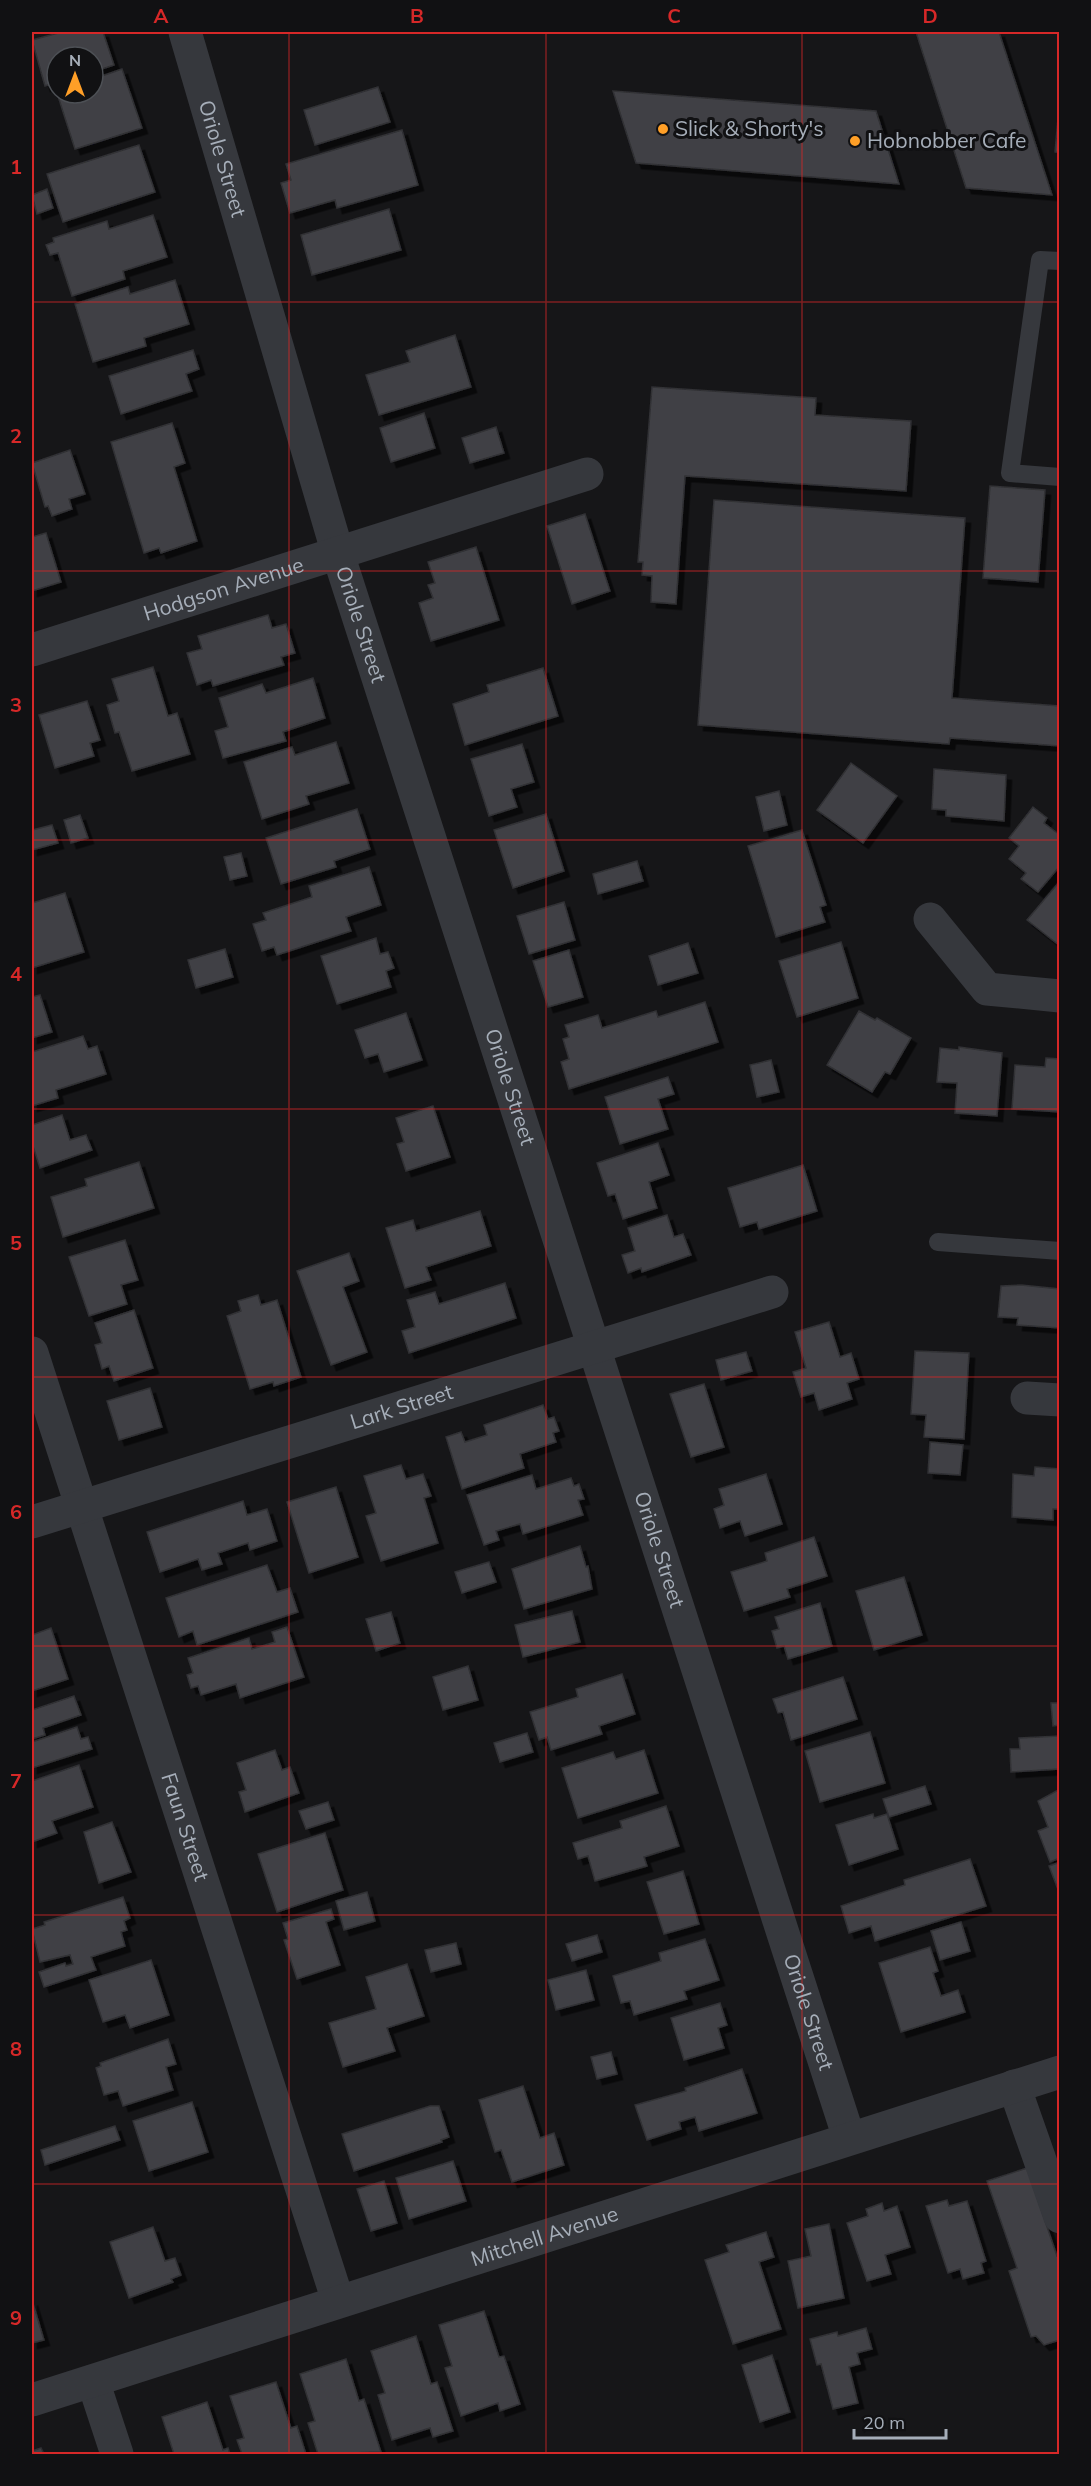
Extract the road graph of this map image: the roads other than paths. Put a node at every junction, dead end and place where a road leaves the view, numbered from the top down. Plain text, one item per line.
1 (185, 32) edge
2 (1059, 261) edge
3 (587, 474) dead end
4 (1059, 477) edge
5 (338, 554) junction
6 (32, 650) edge
7 (930, 919) dead end
8 (1059, 996) edge
9 (938, 1242) dead end
10 (1059, 1251) edge
11 (772, 1292) dead end
12 (594, 1346) junction
13 (32, 1353) edge
14 (1027, 1398) dead end
15 (1059, 1400) edge
16 (80, 1506) junction
17 (32, 1522) edge
18 (1059, 2072) edge
19 (1014, 2086) junction
20 (849, 2138) junction
21 (1059, 2217) edge
22 (338, 2301) junction
23 (93, 2381) junction
24 (32, 2400) edge
25 (117, 2454) edge

1 - 5 street, Oriole Street
2 - 4 lane
3 - 5 street, Hodgson Avenue
5 - 6 street, Hodgson Avenue
5 - 12 street, Oriole Street
7 - 8 street
9 - 10 lane
11 - 12 street, Lark Street
12 - 16 street, Lark Street
12 - 20 street, Oriole Street
13 - 16 street, Faun Street
14 - 15 street
16 - 17 street, Lark Street
16 - 22 street, Faun Street
18 - 19 street, Mitchell Avenue
19 - 20 street, Mitchell Avenue
19 - 21 street
20 - 22 street, Mitchell Avenue
22 - 23 street, Mitchell Avenue
23 - 24 street, Mitchell Avenue
23 - 25 street

